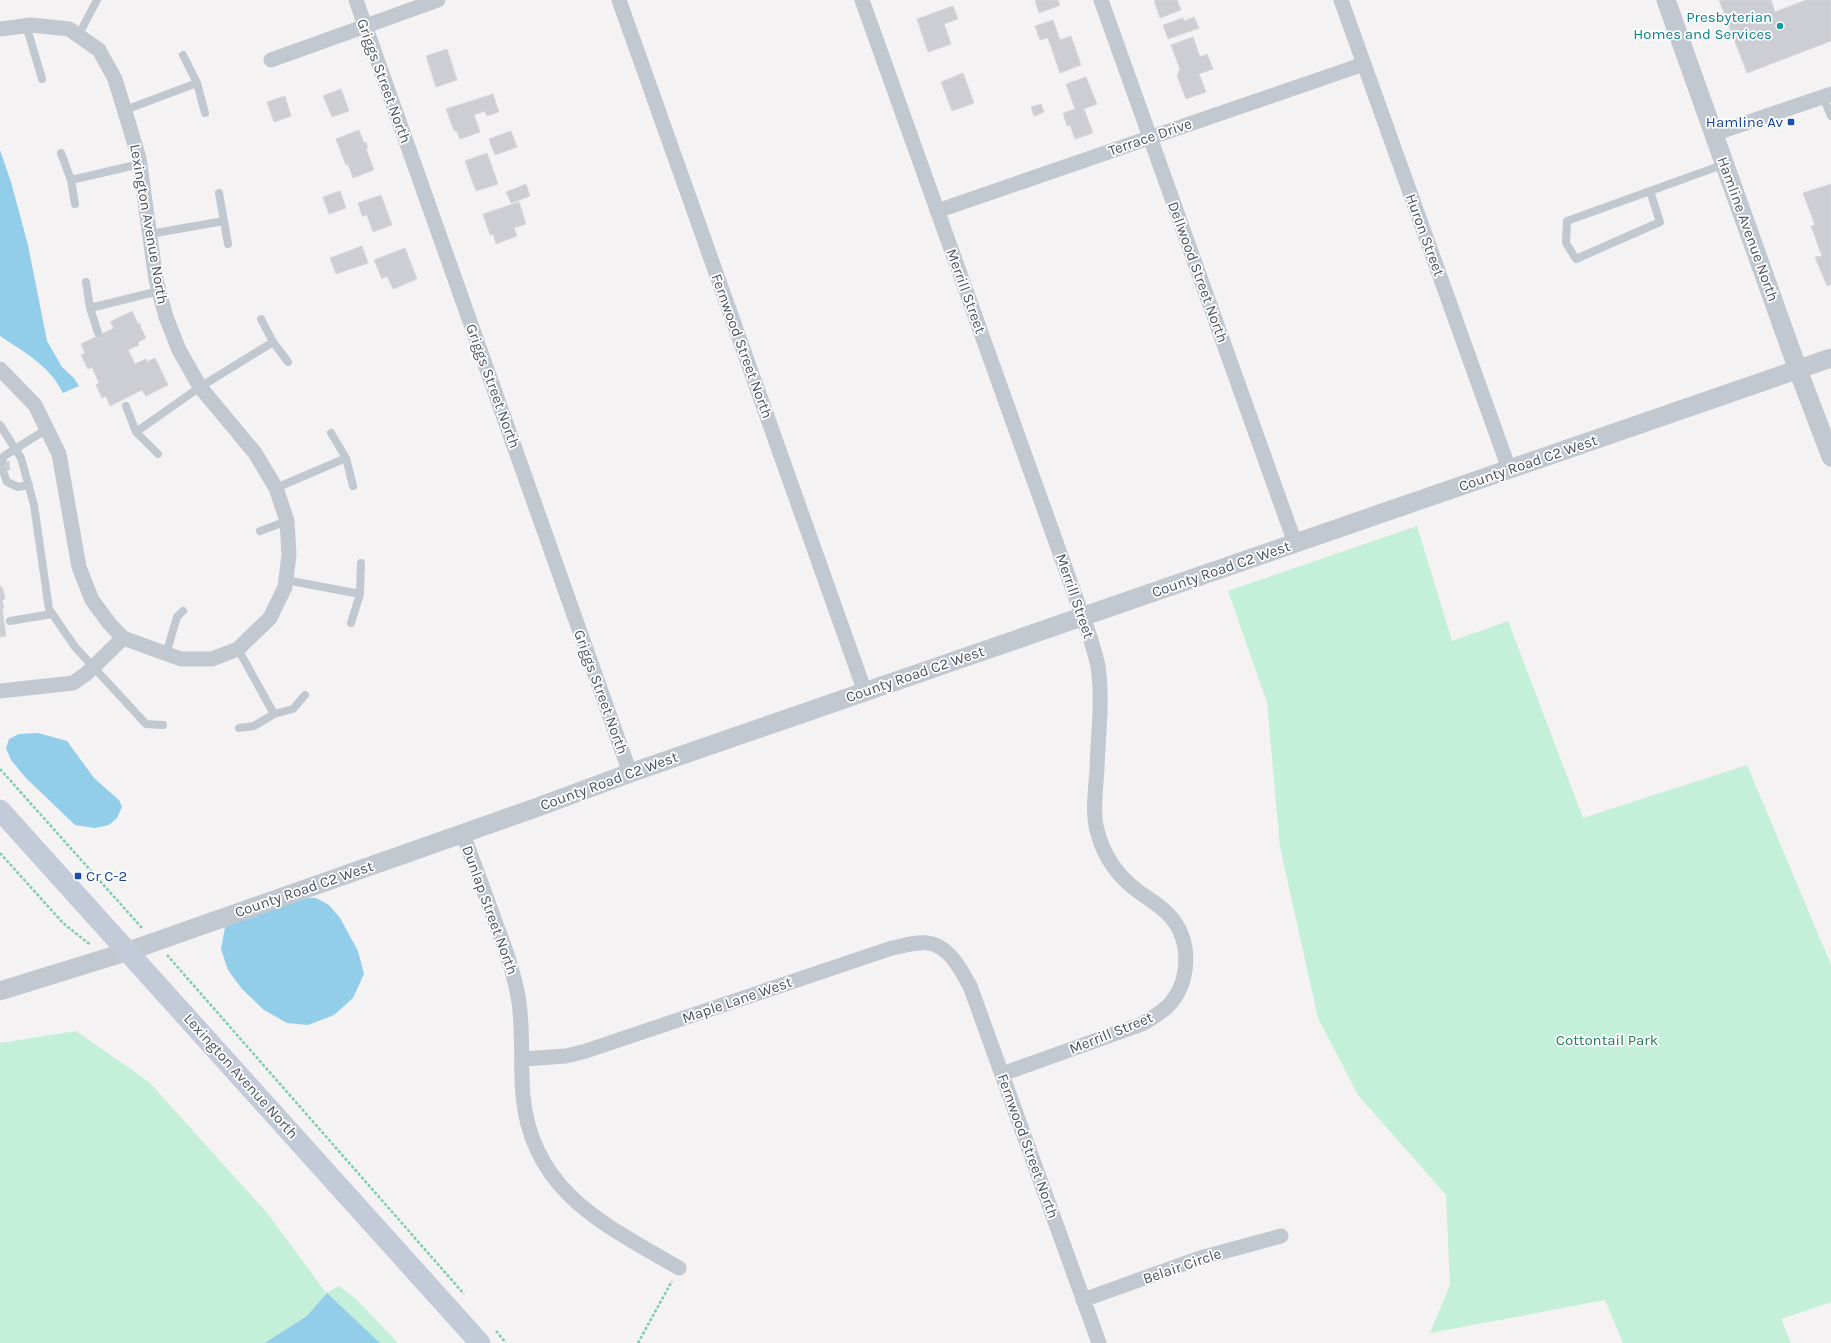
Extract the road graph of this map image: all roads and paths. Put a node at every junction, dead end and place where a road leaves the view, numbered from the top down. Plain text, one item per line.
1 (97, 0) edge
2 (356, 0) edge
3 (438, 0) edge
4 (619, 0) edge
5 (862, 0) edge
6 (1101, 0) edge
7 (1341, 0) edge
8 (1666, 0) edge
9 (26, 25) junction
10 (365, 26) junction
11 (0, 28) edge
12 (78, 36) junction
13 (183, 55) dead end
14 (271, 60) dead end
15 (1364, 64) junction
16 (42, 79) dead end
17 (197, 83) junction
18 (1827, 96) edge
19 (125, 110) junction
20 (205, 113) dead end
21 (1831, 116) edge
22 (1714, 134) junction
23 (1150, 138) junction
24 (60, 152) dead end
25 (140, 164) junction
26 (1725, 164) junction
27 (71, 180) junction
28 (1650, 191) junction
29 (219, 193) dead end
30 (75, 204) dead end
31 (937, 211) junction
32 (224, 221) junction
33 (150, 234) junction
34 (228, 244) dead end
35 (86, 282) dead end
36 (159, 291) junction
37 (90, 308) junction
38 (261, 319) dead end
39 (98, 333) dead end
40 (273, 342) junction
41 (1831, 358) edge
42 (288, 362) dead end
43 (0, 369) edge
44 (1798, 370) junction
45 (200, 387) junction
46 (126, 406) dead end
47 (0, 425) edge
48 (48, 429) junction
49 (136, 432) junction
50 (331, 432) dead end
51 (15, 448) junction
52 (158, 454) dead end
53 (1831, 457) edge
54 (346, 458) junction
55 (1, 462) edge
56 (1508, 470) junction
57 (3, 471) dead end
58 (28, 486) junction
59 (353, 486) dead end
60 (276, 488) junction
61 (287, 521) junction
62 (260, 531) dead end
63 (1295, 543) junction
64 (361, 562) dead end
65 (286, 580) junction
66 (360, 594) junction
67 (183, 611) dead end
68 (52, 614) junction
69 (1083, 616) junction
70 (10, 621) dead end
71 (351, 623) dead end
72 (122, 638) junction
73 (238, 649) junction
74 (166, 654) junction
75 (93, 666) junction
76 (0, 691) edge
77 (865, 692) junction
78 (305, 695) dead end
79 (274, 714) junction
80 (163, 725) dead end
81 (239, 728) dead end
82 (0, 770) edge
83 (630, 772) junction
84 (0, 810) edge
85 (463, 834) junction
86 (0, 853) edge
87 (155, 942) junction
88 (94, 944) dead end
89 (129, 951) junction
90 (948, 954) joint
91 (0, 991) edge
92 (523, 1059) junction
93 (1002, 1074) junction
94 (1281, 1236) dead end
95 (679, 1268) joint
96 (464, 1295) dead end
97 (1083, 1300) junction
98 (490, 1325) dead end
99 (480, 1343) edge
100 (506, 1343) edge
101 (638, 1343) edge
102 (1099, 1343) edge

1 - 12 lane
2 - 10 street, Griggs Street North
3 - 10 street
4 - 77 street, Fernwood Street North
5 - 31 street, Merrill Street
6 - 23 street, Dellwood Street North
7 - 15 street, Huron Street
8 - 22 street, Hamline Avenue North
9 - 11 street, Lexington Avenue North
9 - 12 street, Lexington Avenue North
9 - 16 lane
10 - 14 street
10 - 83 street, Griggs Street North
12 - 19 street, Lexington Avenue North
13 - 17 lane
15 - 23 street, Terrace Drive
15 - 56 street, Huron Street
17 - 19 lane
17 - 20 lane
18 - 21 lane
18 - 22 street
19 - 25 street, Lexington Avenue North
22 - 26 street, Hamline Avenue North
23 - 31 street, Terrace Drive
23 - 63 street, Dellwood Street North
24 - 27 lane
25 - 27 lane
25 - 33 street, Lexington Avenue North
26 - 28 lane
26 - 44 street, Hamline Avenue North
27 - 30 lane
28 - 28 lane
29 - 32 lane
31 - 69 street, Merrill Street
32 - 33 lane
32 - 34 lane
33 - 36 street, Lexington Avenue North
35 - 37 lane
36 - 37 lane
36 - 45 street, Lexington Avenue North
37 - 39 lane
38 - 40 lane
40 - 42 lane
40 - 45 lane
41 - 44 street, County Road C2 West
43 - 48 street
44 - 53 street, Hamline Avenue North
44 - 56 street, County Road C2 West
45 - 49 lane
45 - 60 street, Lexington Avenue North
46 - 49 lane
47 - 51 lane
48 - 51 lane
48 - 72 street
49 - 52 lane
50 - 54 lane
51 - 55 lane
51 - 58 lane
54 - 59 lane
54 - 60 lane
56 - 63 street, County Road C2 West
57 - 58 lane
58 - 68 lane
60 - 61 street, Lexington Avenue North
61 - 62 lane
61 - 65 street, Lexington Avenue North
63 - 69 street, County Road C2 West
64 - 66 lane
65 - 66 lane
65 - 73 street, Lexington Avenue North
66 - 71 lane
67 - 74 lane
68 - 70 lane
68 - 75 lane
69 - 77 street, County Road C2 West
69 - 93 street, Merrill Street
72 - 74 street, Lexington Avenue North
72 - 75 street
73 - 74 street, Lexington Avenue North
73 - 79 lane
75 - 76 street
75 - 80 lane
77 - 83 street, County Road C2 West
78 - 79 lane
79 - 81 lane
82 - 87 path
83 - 85 street, County Road C2 West
84 - 89 main road, Lexington Avenue North
85 - 87 street, County Road C2 West
85 - 92 street, Dunlap Street North
86 - 88 path
87 - 89 street, County Road C2 West
87 - 96 path
89 - 91 street, County Road C2 West
89 - 99 main road, Lexington Avenue North
90 - 92 street, Maple Lane West
90 - 93 street, Fernwood Street North
92 - 95 street, Dunlap Street North
93 - 97 street, Fernwood Street North
94 - 97 street, Belair Circle
95 - 101 path
97 - 102 street, Fernwood Street North
98 - 100 path

